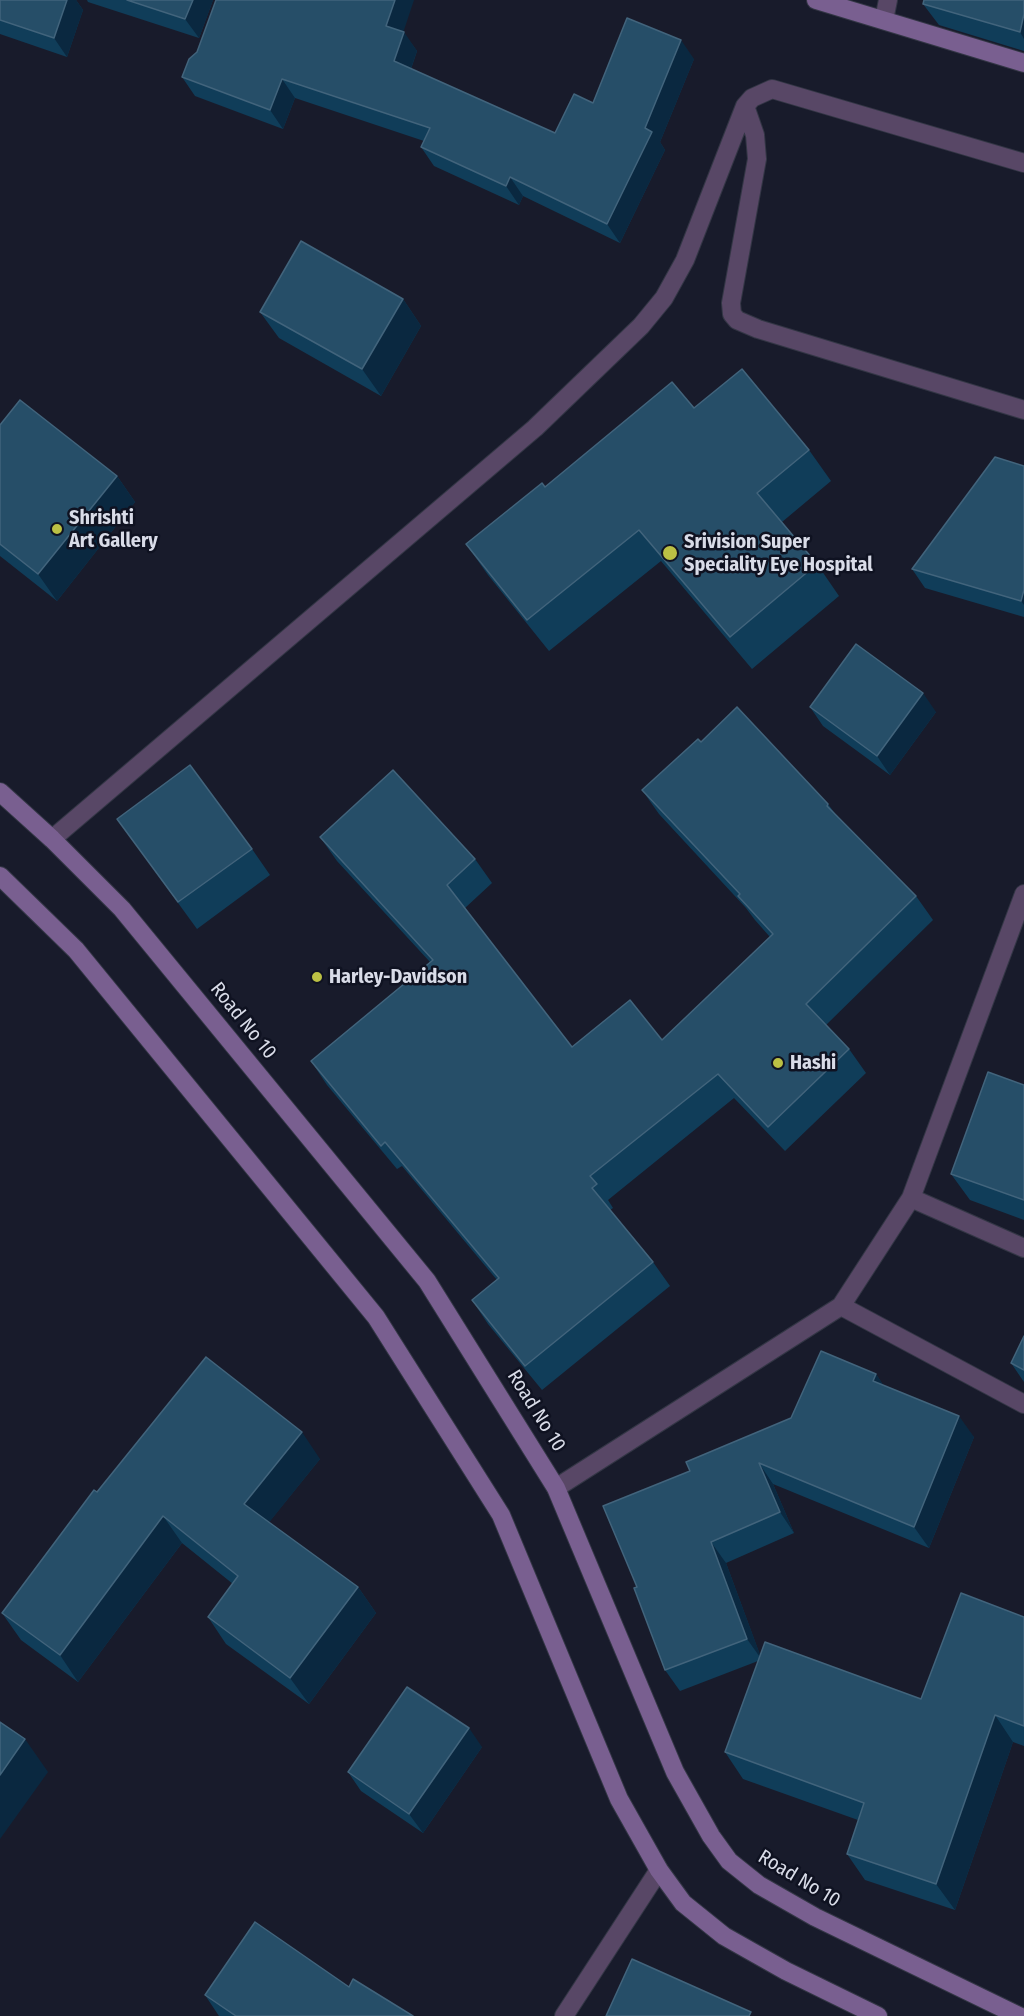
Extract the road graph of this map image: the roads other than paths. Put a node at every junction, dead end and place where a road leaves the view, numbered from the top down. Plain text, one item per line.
1 (816, 0) edge
2 (888, 0) edge
3 (884, 20) junction
4 (1024, 63) edge
5 (745, 106) junction
6 (1024, 163) edge
7 (1024, 410) edge
8 (0, 792) edge
9 (52, 839) junction
10 (0, 876) edge
11 (1024, 894) edge
12 (911, 1198) junction
13 (1024, 1248) edge
14 (841, 1306) junction
15 (1024, 1404) edge
16 (556, 1488) junction
17 (659, 1870) junction
18 (564, 2016) edge
19 (878, 2016) edge
20 (1019, 2016) edge

1 - 3 main road
2 - 3 street
3 - 4 main road
5 - 6 street
5 - 7 street
5 - 9 street
8 - 9 main road, Road No 10
9 - 16 main road, Road No 10
10 - 17 main road
11 - 12 street
12 - 13 street
12 - 14 street
14 - 15 street
14 - 16 street
16 - 20 main road, Road No 10
17 - 18 street
17 - 19 main road

